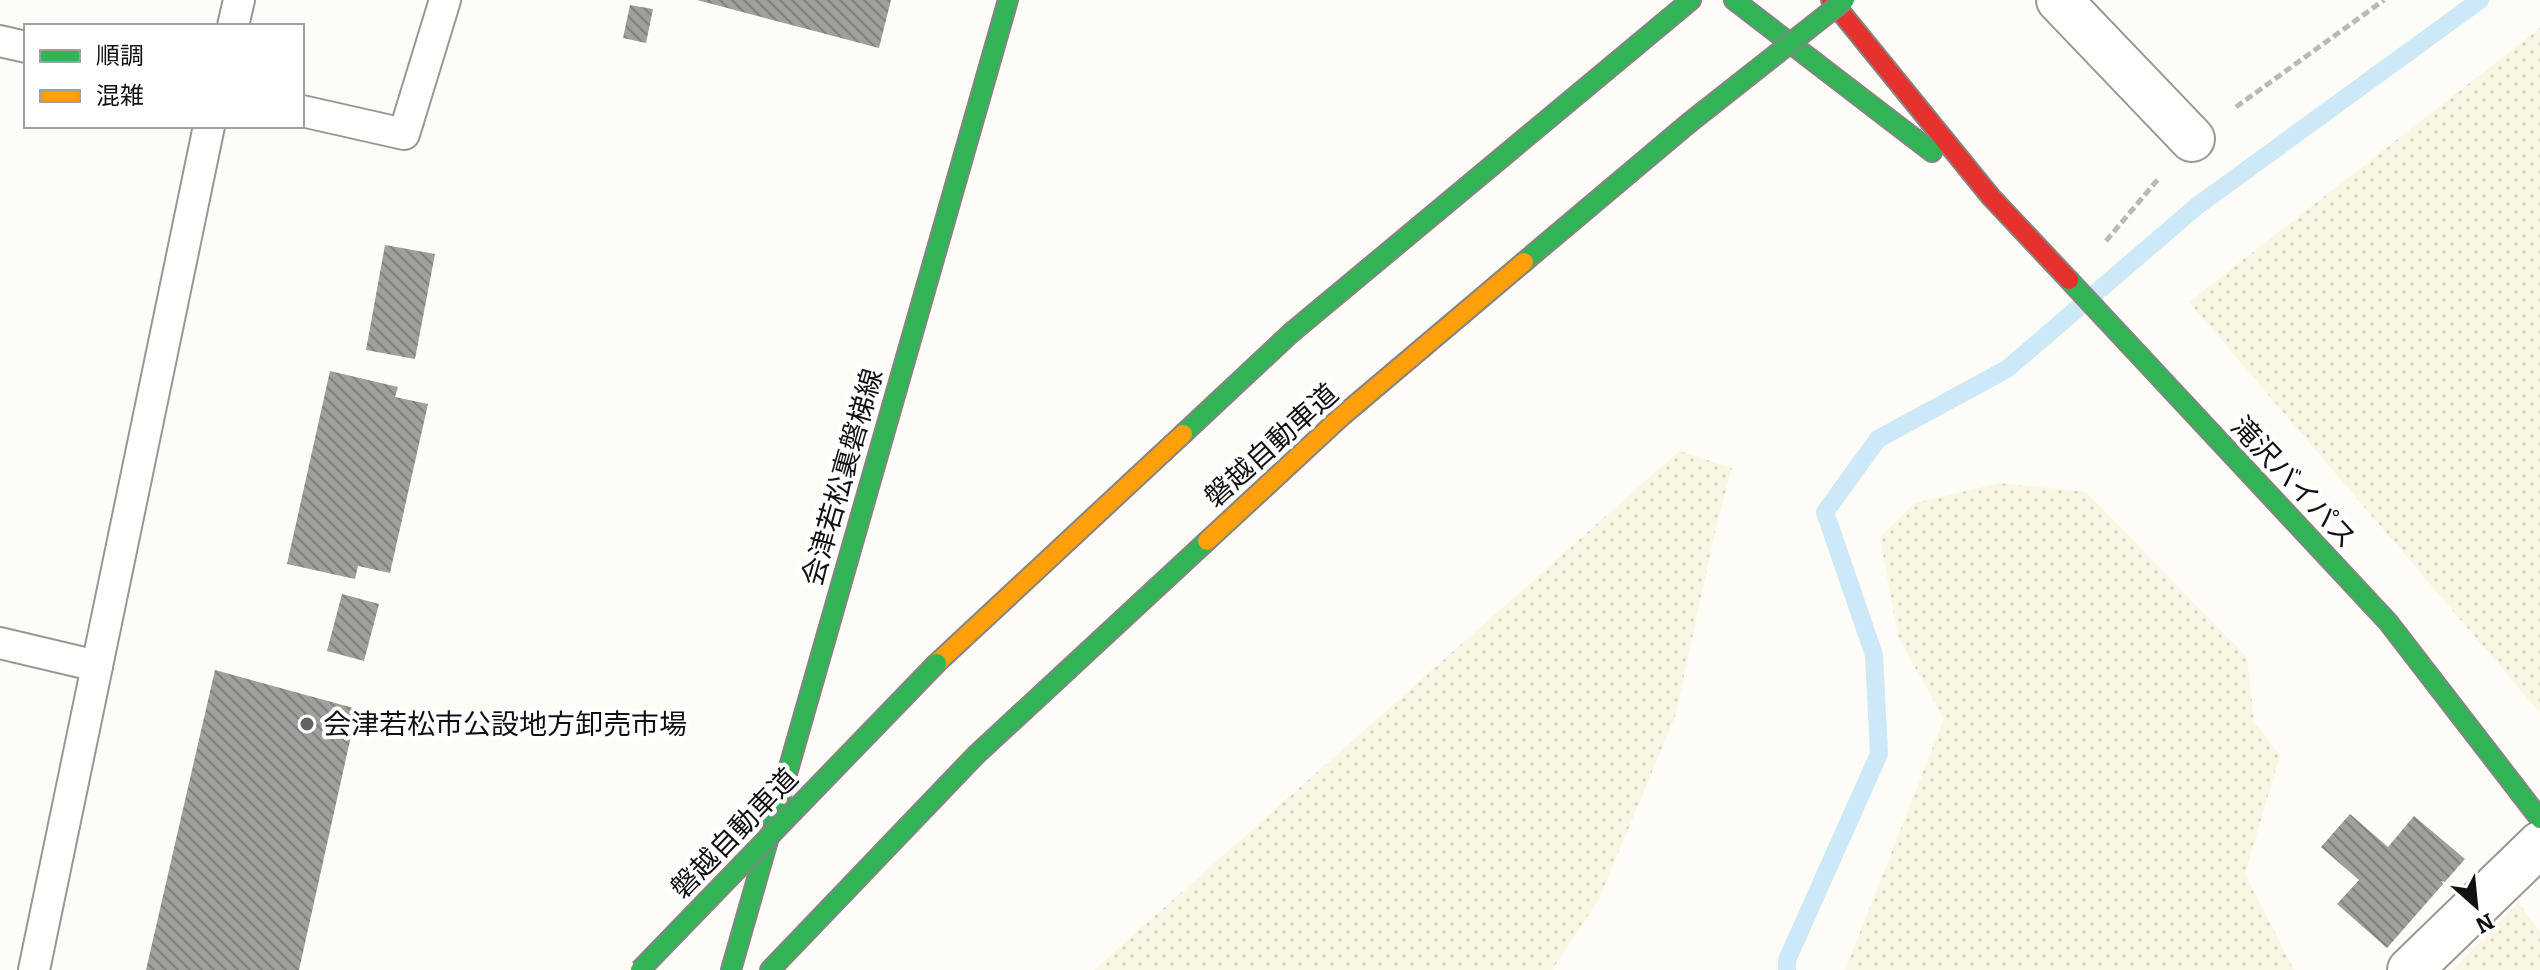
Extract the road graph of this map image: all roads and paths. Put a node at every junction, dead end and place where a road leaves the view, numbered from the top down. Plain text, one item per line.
1 (239, 0) edge
2 (445, 0) edge
3 (1008, 0) edge
4 (1691, 0) edge
5 (1734, 0) edge
6 (1831, 0) edge
7 (1845, 0) edge
8 (2059, 0) edge
9 (233, 24) edge
10 (0, 41) edge
11 (24, 47) edge
12 (304, 111) edge
13 (209, 128) edge
14 (2192, 139) dead end
15 (1991, 197) junction
16 (0, 643) edge
17 (97, 666) junction
18 (2540, 819) edge
19 (2540, 844) edge
20 (34, 970) edge
21 (640, 970) edge
22 (731, 970) edge
23 (770, 970) edge
24 (2410, 970) edge

1 - 9 lane
2 - 12 lane
3 - 22 main road, 会津若松裏磐梯線
4 - 21 main road, 磐越自動車道, bridge
5 - 15 main road, 滝沢バイパス
6 - 15 main road, 滝沢バイパス
7 - 23 main road, 磐越自動車道, bridge
8 - 14 street
10 - 11 lane
13 - 17 lane
15 - 18 main road, 滝沢バイパス
16 - 17 lane
17 - 20 lane
19 - 24 street

